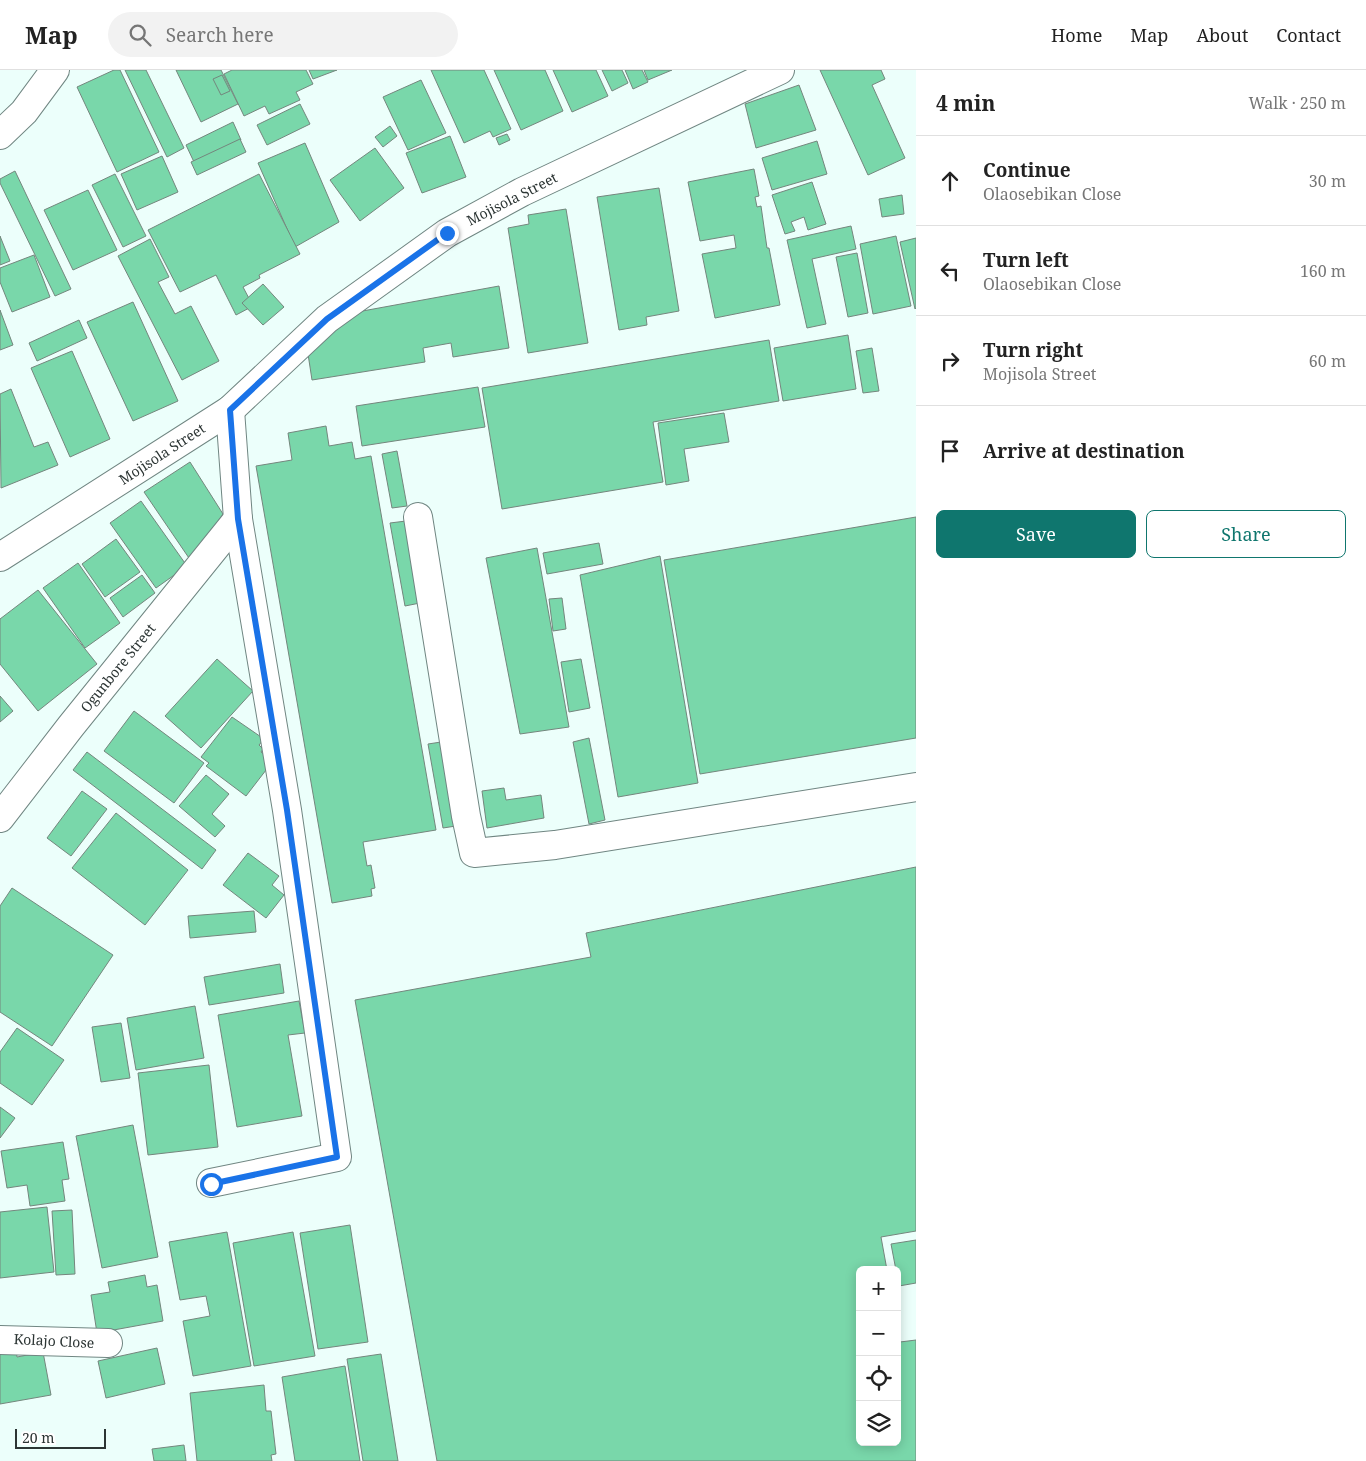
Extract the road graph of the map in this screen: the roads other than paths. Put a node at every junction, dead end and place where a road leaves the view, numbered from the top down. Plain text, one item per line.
1 (55, 70) edge
2 (780, 70) edge
3 (730, 80) edge
4 (0, 135) edge
5 (230, 410) junction
6 (418, 517) dead end
7 (238, 519) junction
8 (0, 557) edge
9 (916, 787) edge
10 (0, 818) edge
11 (211, 1184) dead end
12 (0, 1340) edge
13 (108, 1343) dead end

1 - 4 street
2 - 3 street, Mojisola Street
3 - 5 street, Mojisola Street
5 - 7 street
5 - 8 street, Mojisola Street
6 - 9 street
7 - 10 street, Ogunbore Street
7 - 11 street
12 - 13 street, Kolajo Close

